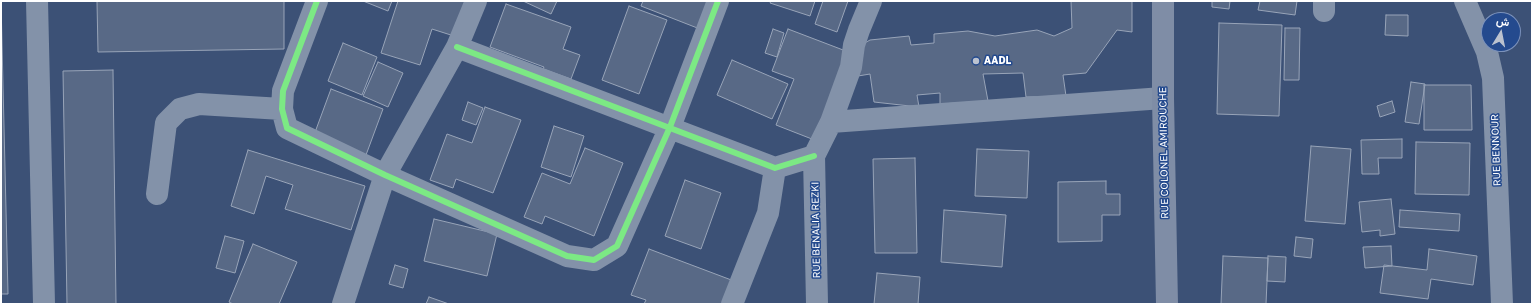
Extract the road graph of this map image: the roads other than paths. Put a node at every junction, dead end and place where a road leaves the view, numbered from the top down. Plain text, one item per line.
1 (37, 1) edge
2 (317, 1) edge
3 (476, 1) edge
4 (718, 1) edge
5 (871, 1) edge
6 (1163, 1) edge
7 (1465, 1) edge
8 (457, 48) junction
9 (1163, 98) junction
10 (282, 109) junction
11 (831, 122) junction
12 (670, 127) junction
13 (814, 156) junction
14 (775, 168) junction
15 (385, 175) junction
16 (157, 194) dead end
17 (44, 304) edge
18 (343, 304) edge
19 (732, 304) edge
20 (817, 304) edge
21 (1167, 304) edge
22 (1502, 304) edge

1 - 17 street
2 - 10 street
3 - 8 street
4 - 12 street
5 - 11 street
6 - 9 main road, RUE COLONEL AMIROUCHE
7 - 22 street, RUE BENNOUR
8 - 12 street
8 - 15 street
9 - 11 street
9 - 21 main road, RUE COLONEL AMIROUCHE
10 - 15 street
10 - 16 street
11 - 13 street
12 - 14 street
12 - 15 street
13 - 14 street
13 - 20 street, RUE BENALIA REZKI
14 - 19 street
15 - 18 street

